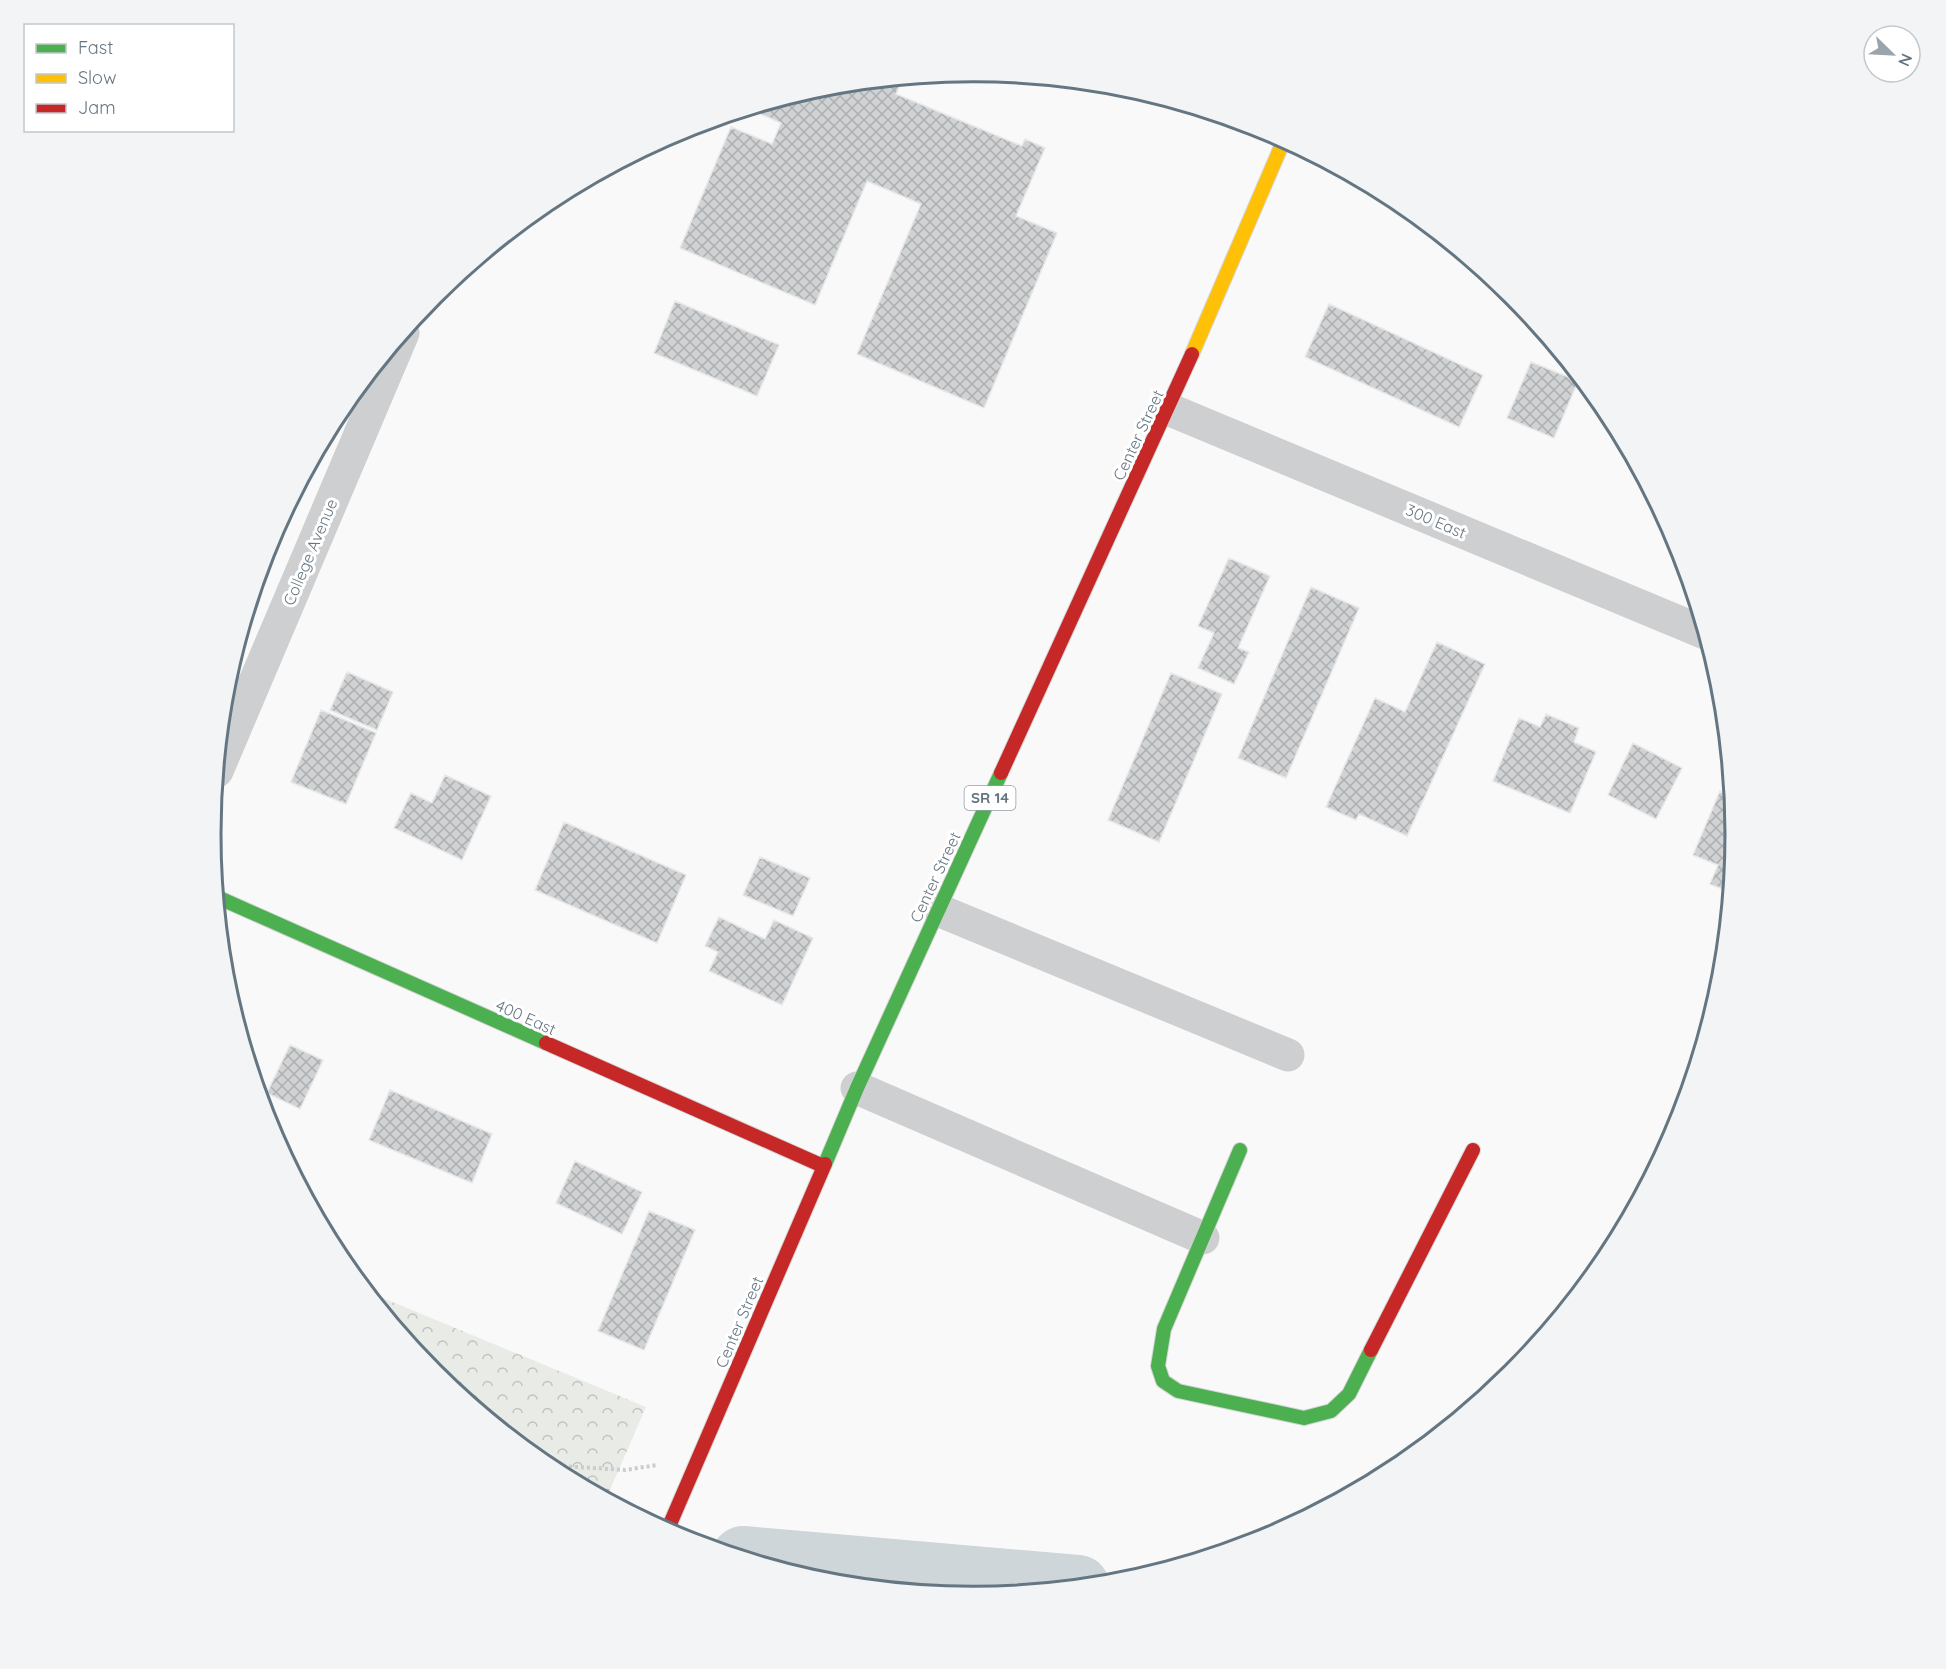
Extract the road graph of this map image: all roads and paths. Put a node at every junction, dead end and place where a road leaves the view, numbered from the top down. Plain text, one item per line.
1 (1280, 149) edge
2 (393, 357) edge
3 (1168, 409) junction
4 (1696, 629) edge
5 (226, 750) edge
6 (224, 900) edge
7 (938, 910) junction
8 (1288, 1055) dead end
9 (856, 1088) junction
10 (1240, 1150) dead end
11 (1473, 1150) dead end
12 (823, 1166) junction
13 (1203, 1238) junction
14 (699, 1457) junction
15 (565, 1466) edge
16 (671, 1523) edge

1 - 3 main road, Center Street / SR 14
2 - 5 street, College Avenue
3 - 4 street, 300 East
3 - 7 main road, Center Street / SR 14
6 - 12 main road, 400 East
7 - 8 street
7 - 9 main road, Center Street / SR 14
9 - 12 main road, Center Street / SR 14
9 - 13 street
10 - 13 main road
11 - 13 main road
12 - 14 main road, Center Street / SR 14
14 - 15 path
14 - 16 main road, Center Street / SR 14

